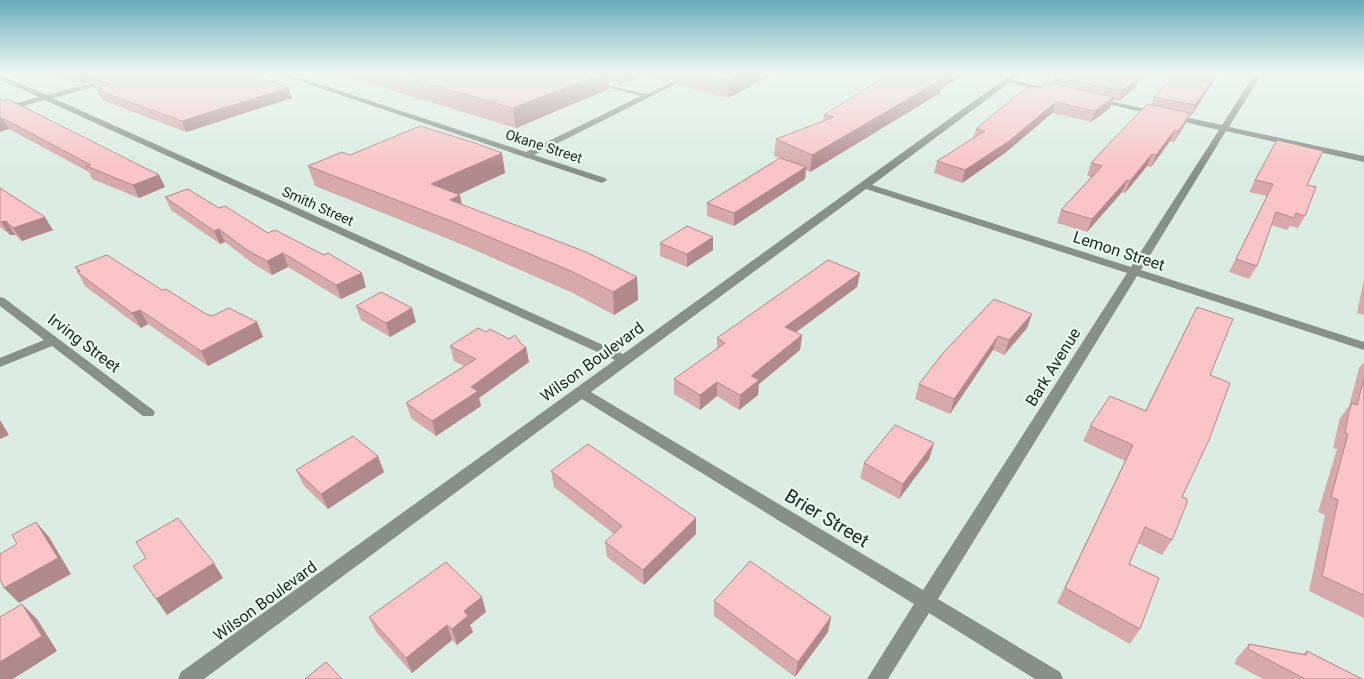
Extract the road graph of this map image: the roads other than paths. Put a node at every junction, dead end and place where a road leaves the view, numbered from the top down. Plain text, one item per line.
1 (21, 105) edge
2 (62, 105) edge
3 (374, 105) edge
4 (630, 105) edge
5 (975, 105) edge
6 (1114, 105) edge
7 (1239, 105) edge
8 (0, 110) edge
9 (1224, 129) junction
10 (527, 155) junction
11 (1364, 159) edge
12 (602, 180) dead end
13 (864, 185) junction
14 (1134, 273) junction
15 (0, 300) edge
16 (53, 341) junction
17 (1364, 346) edge
18 (624, 360) junction
19 (0, 363) edge
20 (580, 392) junction
21 (148, 413) dead end
22 (925, 602) junction
23 (188, 679) edge
24 (877, 679) edge
25 (1053, 679) edge

1 - 8 street
2 - 18 street, Smith Street
3 - 10 street, Okane Street
4 - 10 street
5 - 13 street, Wilson Boulevard
6 - 9 street
7 - 9 street, Bark Avenue
9 - 11 street
9 - 14 street, Bark Avenue
10 - 12 street, Okane Street
13 - 14 street, Lemon Street
13 - 18 street, Wilson Boulevard
14 - 17 street, Lemon Street
14 - 22 street, Bark Avenue
15 - 16 street, Irving Street
16 - 19 street
16 - 21 street, Irving Street
18 - 20 street, Wilson Boulevard
20 - 22 street, Brier Street
20 - 23 street, Wilson Boulevard
22 - 24 street, Bark Avenue
22 - 25 street, Brier Street

